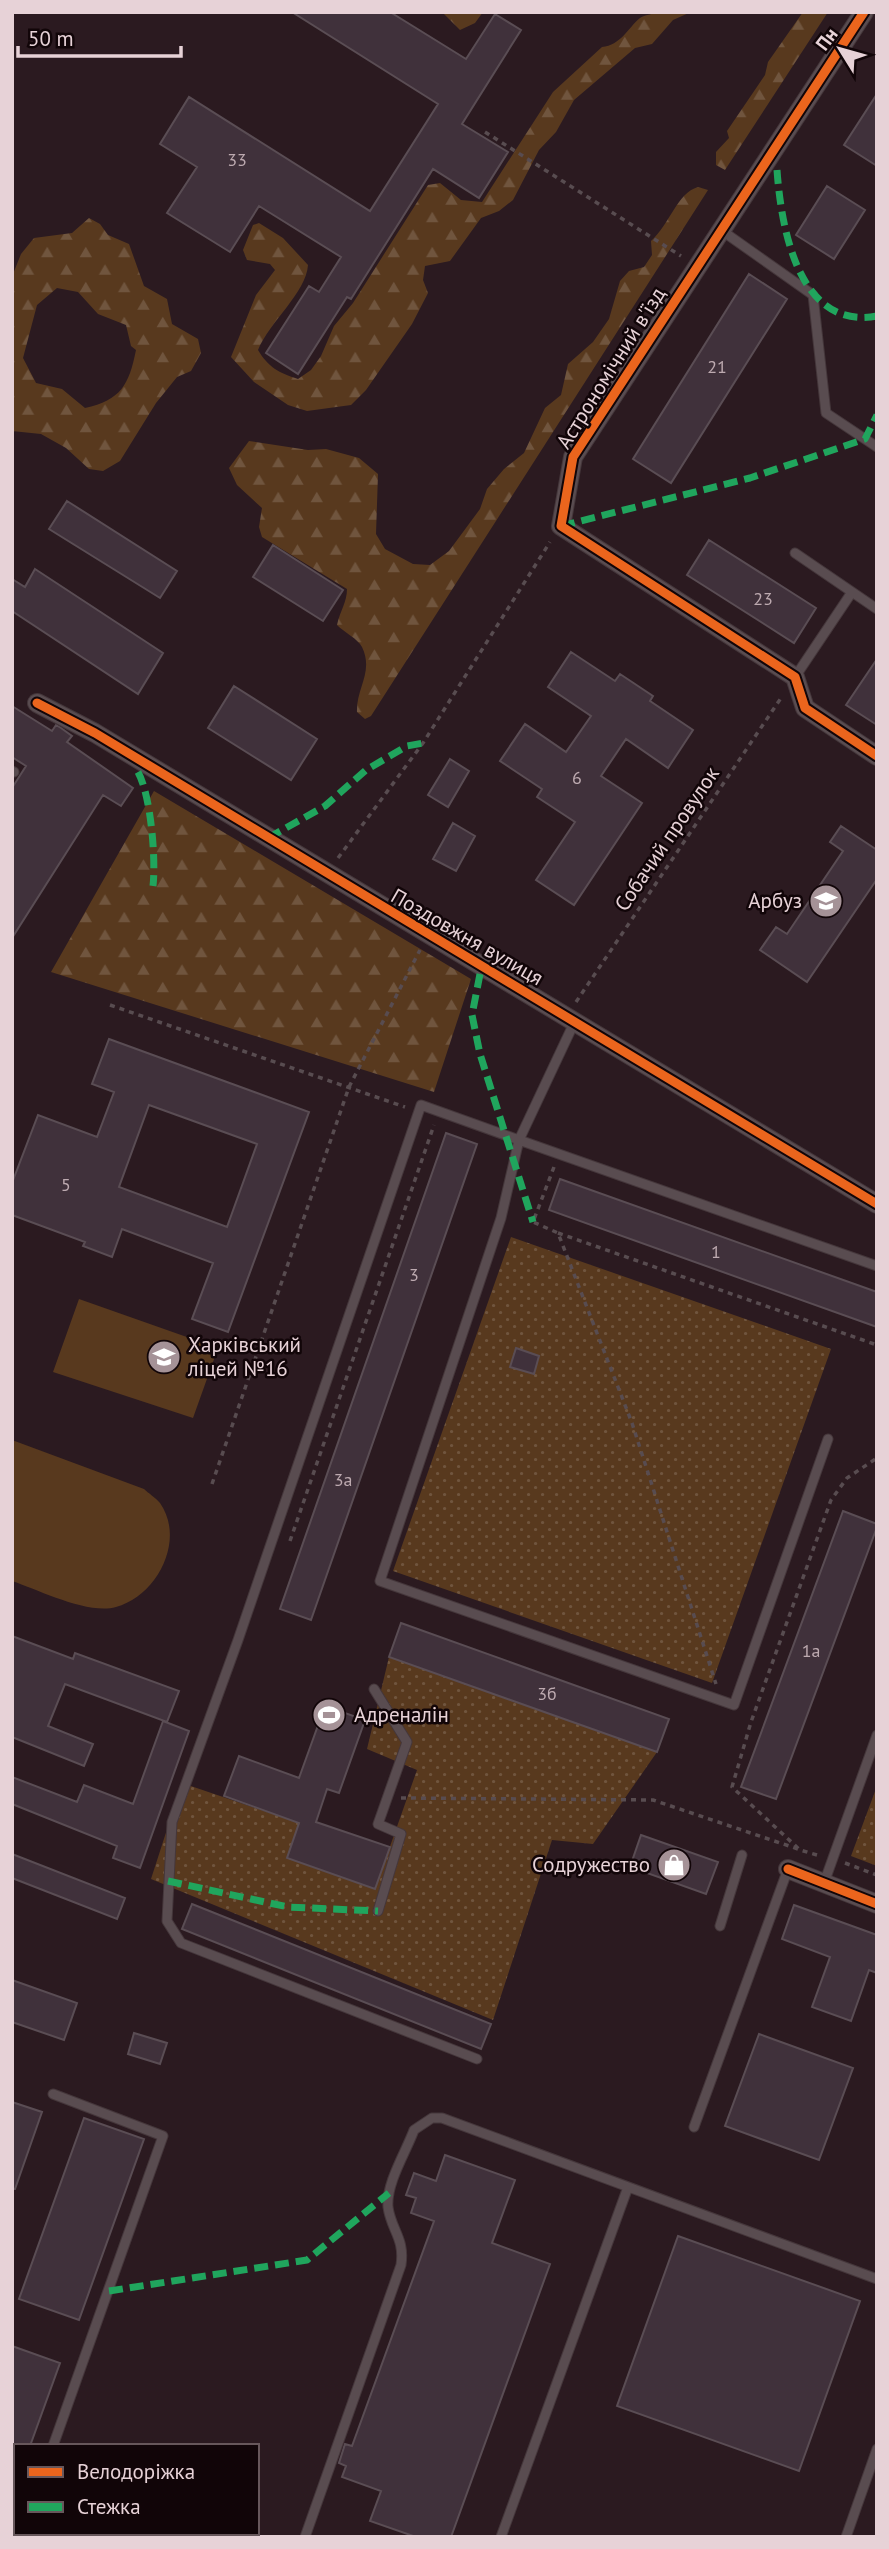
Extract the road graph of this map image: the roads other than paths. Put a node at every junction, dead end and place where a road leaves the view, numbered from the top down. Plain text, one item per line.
1 (864, 12) edge
2 (721, 230) junction
3 (877, 447) edge
4 (795, 553) dead end
5 (852, 592) junction
6 (877, 609) edge
7 (795, 677) junction
8 (37, 703) dead end
9 (877, 756) edge
10 (575, 1021) junction
11 (519, 1140) junction
12 (877, 1204) edge
13 (877, 1266) edge
14 (828, 1439) dead end
15 (374, 1689) dead end
16 (877, 1735) edge
17 (742, 1855) dead end
18 (788, 1869) joint
19 (824, 1883) junction
20 (877, 1904) edge
21 (378, 1911) dead end
22 (720, 1926) dead end
23 (477, 2059) dead end
24 (53, 2094) dead end
25 (694, 2127) dead end
26 (628, 2187) junction
27 (877, 2279) edge
28 (54, 2444) edge
29 (877, 2449) edge
30 (306, 2537) edge
31 (501, 2537) edge
32 (846, 2537) edge

1 - 2 street, Астрономічний в'їзд
2 - 3 lane
2 - 7 street, Астрономічний в'їзд
4 - 5 lane
5 - 6 lane
5 - 7 lane
7 - 9 street
8 - 10 street, Поздовжня вулиця
10 - 11 lane
10 - 12 street, Поздовжня вулиця
11 - 13 lane
11 - 14 lane
11 - 23 lane
15 - 21 lane
16 - 19 lane
17 - 22 lane
18 - 19 street
18 - 25 lane
19 - 20 street
24 - 28 lane
26 - 27 lane
26 - 30 lane
26 - 31 lane
29 - 32 lane

